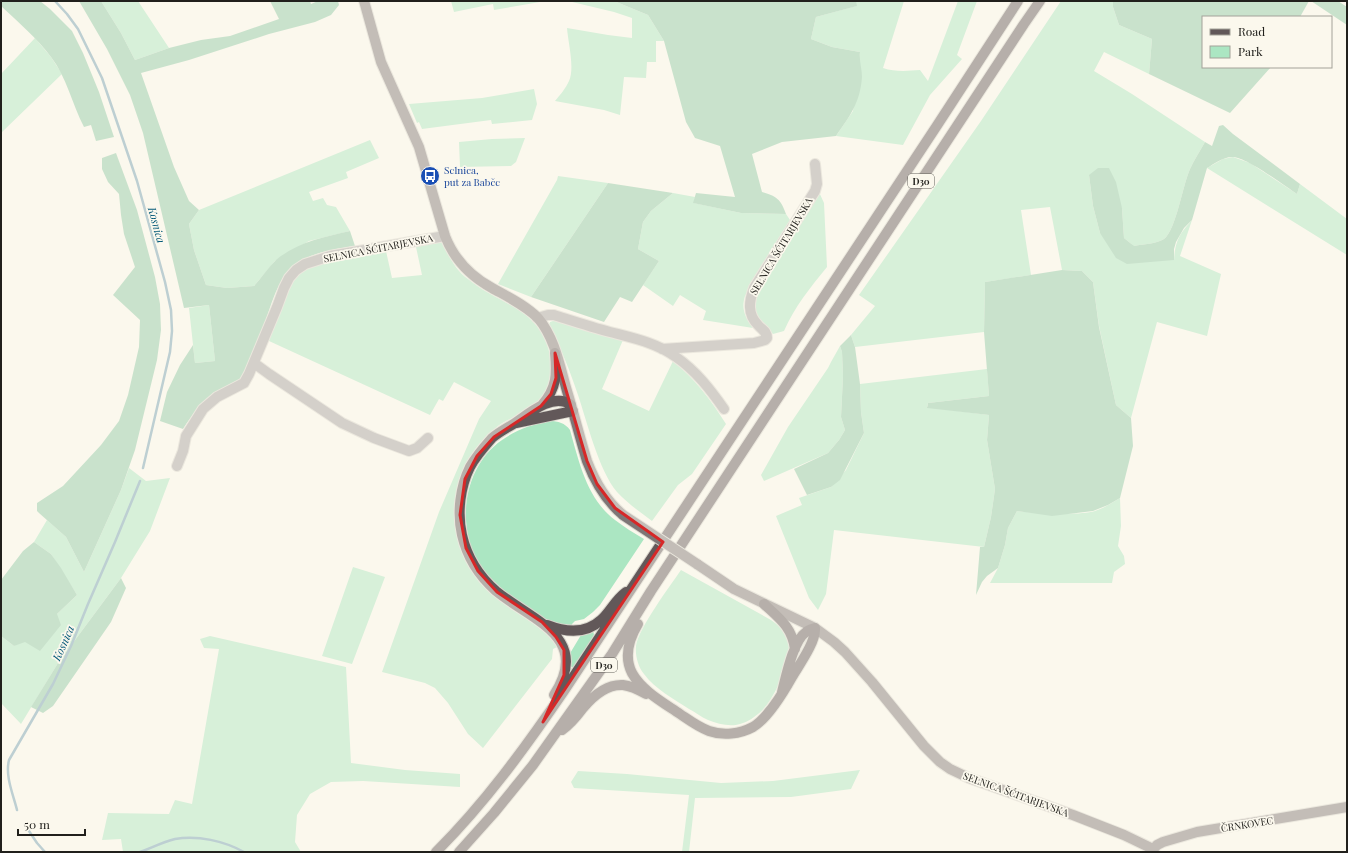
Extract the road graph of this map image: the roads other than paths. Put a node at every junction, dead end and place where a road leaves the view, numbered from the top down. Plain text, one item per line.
1 (364, 1) edge
2 (1018, 1) edge
3 (1040, 1) edge
4 (815, 164) dead end
5 (445, 236) junction
6 (538, 318) junction
7 (662, 349) junction
8 (555, 353) junction
9 (254, 363) junction
10 (541, 406) junction
11 (572, 408) junction
12 (724, 409) dead end
13 (514, 423) junction
14 (428, 438) dead end
15 (177, 466) dead end
16 (634, 587) junction
17 (651, 591) junction
18 (764, 604) junction
19 (542, 622) junction
20 (815, 628) junction
21 (795, 649) junction
22 (782, 692) junction
23 (657, 698) junction
24 (543, 722) junction
25 (554, 736) junction
26 (1347, 807) edge
27 (1152, 850) edge
28 (436, 852) edge
29 (459, 852) edge

1 - 5 street, SELNICA ŠĆITARJEVSKA
2 - 16 main road, D30
3 - 17 main road, D30
4 - 7 street, SELNICA ŠĆITARJEVSKA
5 - 6 street, SELNICA ŠĆITARJEVSKA
5 - 9 street, SELNICA ŠĆITARJEVSKA
6 - 7 street, SELNICA ŠĆITARJEVSKA
6 - 8 street, SELNICA ŠĆITARJEVSKA
7 - 12 street, SELNICA ŠĆITARJEVSKA
8 - 10 main road
8 - 11 street, SELNICA ŠĆITARJEVSKA
9 - 14 street
9 - 15 street, SELNICA ŠĆITARJEVSKA
10 - 11 main road
10 - 13 main road
11 - 13 main road
11 - 18 street, SELNICA ŠĆITARJEVSKA, bridge
13 - 19 main road
16 - 19 main road
16 - 24 main road, D30
17 - 23 main road
17 - 25 main road, D30
18 - 20 street, SELNICA ŠĆITARJEVSKA
18 - 21 main road
19 - 24 main road
20 - 21 main road
20 - 22 main road
20 - 27 street, SELNICA ŠĆITARJEVSKA
21 - 22 main road
22 - 23 main road
23 - 25 main road
24 - 28 main road, D30
25 - 29 main road, D30
26 - 27 street, ČRNKOVEC

